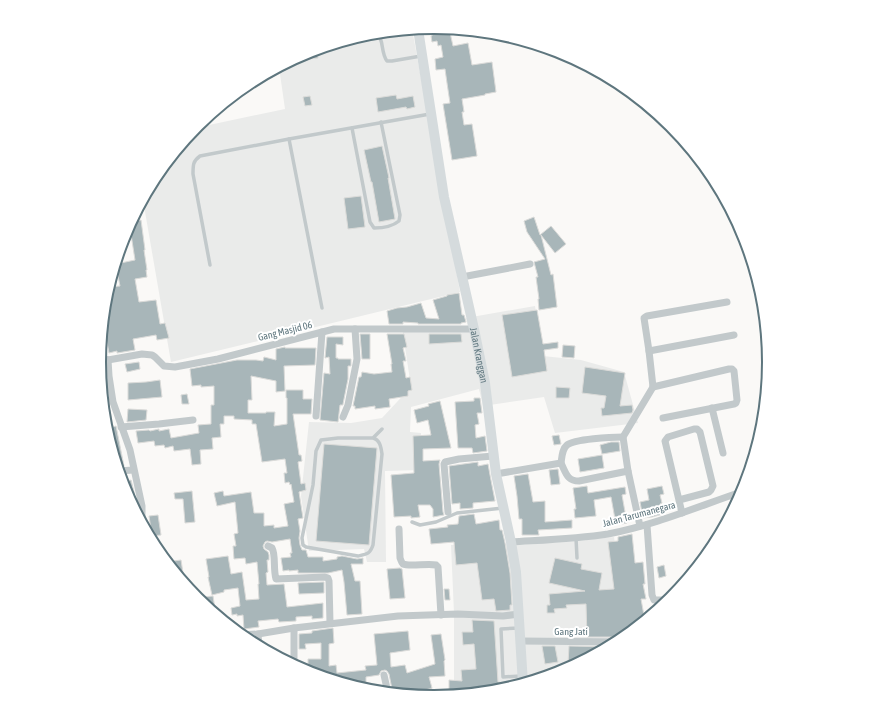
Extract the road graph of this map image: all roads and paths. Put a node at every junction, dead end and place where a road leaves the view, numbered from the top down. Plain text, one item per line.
1 (419, 35) edge
2 (381, 39) edge
3 (422, 56) junction
4 (431, 114) junction
5 (381, 122) junction
6 (352, 128) junction
7 (289, 139) junction
8 (530, 264) dead end
9 (210, 265) dead end
10 (462, 277) junction
11 (728, 302) dead end
12 (322, 308) dead end
13 (356, 329) junction
14 (474, 329) junction
15 (322, 332) junction
16 (734, 335) dead end
17 (649, 351) junction
18 (108, 360) joint
19 (653, 387) junction
20 (712, 408) junction
21 (316, 416) dead end
22 (343, 416) dead end
23 (663, 418) dead end
24 (193, 420) dead end
25 (121, 427) junction
26 (382, 429) dead end
27 (623, 437) junction
28 (373, 438) junction
29 (723, 453) dead end
30 (493, 456) junction
31 (561, 463) junction
32 (133, 470) junction
33 (124, 471) edge
34 (628, 471) junction
35 (496, 474) junction
36 (735, 494) edge
37 (680, 500) junction
38 (142, 506) joint
39 (504, 508) junction
40 (142, 512) edge
41 (448, 512) dead end
42 (682, 513) junction
43 (412, 522) dead end
44 (643, 525) junction
45 (399, 529) dead end
46 (576, 538) junction
47 (511, 542) junction
48 (268, 546) dead end
49 (577, 558) dead end
50 (661, 600) edge
51 (519, 614) junction
52 (441, 615) junction
53 (330, 623) junction
54 (294, 628) junction
55 (520, 628) junction
56 (250, 634) edge
57 (258, 634) junction
58 (258, 640) edge
59 (521, 641) junction
60 (607, 642) edge
61 (294, 659) edge
62 (384, 675) dead end
63 (521, 680) edge
64 (523, 680) edge
65 (387, 687) edge

1 - 3 main road, Jalan Kranggan
2 - 3 lane
3 - 4 main road, Jalan Kranggan
4 - 5 lane
4 - 10 main road, Jalan Kranggan
5 - 6 lane
5 - 6 lane
6 - 7 lane
7 - 9 lane
7 - 12 lane
8 - 10 street
10 - 14 main road, Jalan Kranggan
11 - 17 street
13 - 14 street, Gang Masjid 06
13 - 15 street, Gang Masjid 06
13 - 22 street
14 - 30 main road, Jalan Kranggan
15 - 18 street, Gang Masjid 06
15 - 21 street
16 - 17 street
17 - 19 street
18 - 25 street
19 - 20 street
19 - 27 street
20 - 23 street
20 - 29 street
24 - 25 street
25 - 32 street
26 - 28 lane
27 - 31 street
27 - 34 street
28 - 28 lane
30 - 35 main road, Jalan Kranggan
30 - 41 street
31 - 34 street
31 - 35 street
32 - 33 street
32 - 38 street
34 - 44 street
35 - 39 main road, Jalan Kranggan
36 - 42 street, Jalan Tarumanegara
37 - 37 street
37 - 42 street
38 - 40 street
39 - 43 lane
39 - 47 main road, Jalan Kranggan
42 - 44 street, Jalan Tarumanegara
44 - 46 street, Jalan Tarumanegara
44 - 50 street
45 - 52 street
46 - 47 street, Jalan Tarumanegara
46 - 49 lane
47 - 51 main road, Jalan Kranggan
48 - 53 street
51 - 52 street
51 - 55 main road, Jalan Kranggan
52 - 53 street
53 - 54 street
54 - 57 street
54 - 61 street
55 - 59 main road, Jalan Kranggan
55 - 63 lane
56 - 57 street
57 - 58 street
59 - 60 street, Gang Jati
59 - 64 main road, Jalan Kranggan
62 - 65 street

